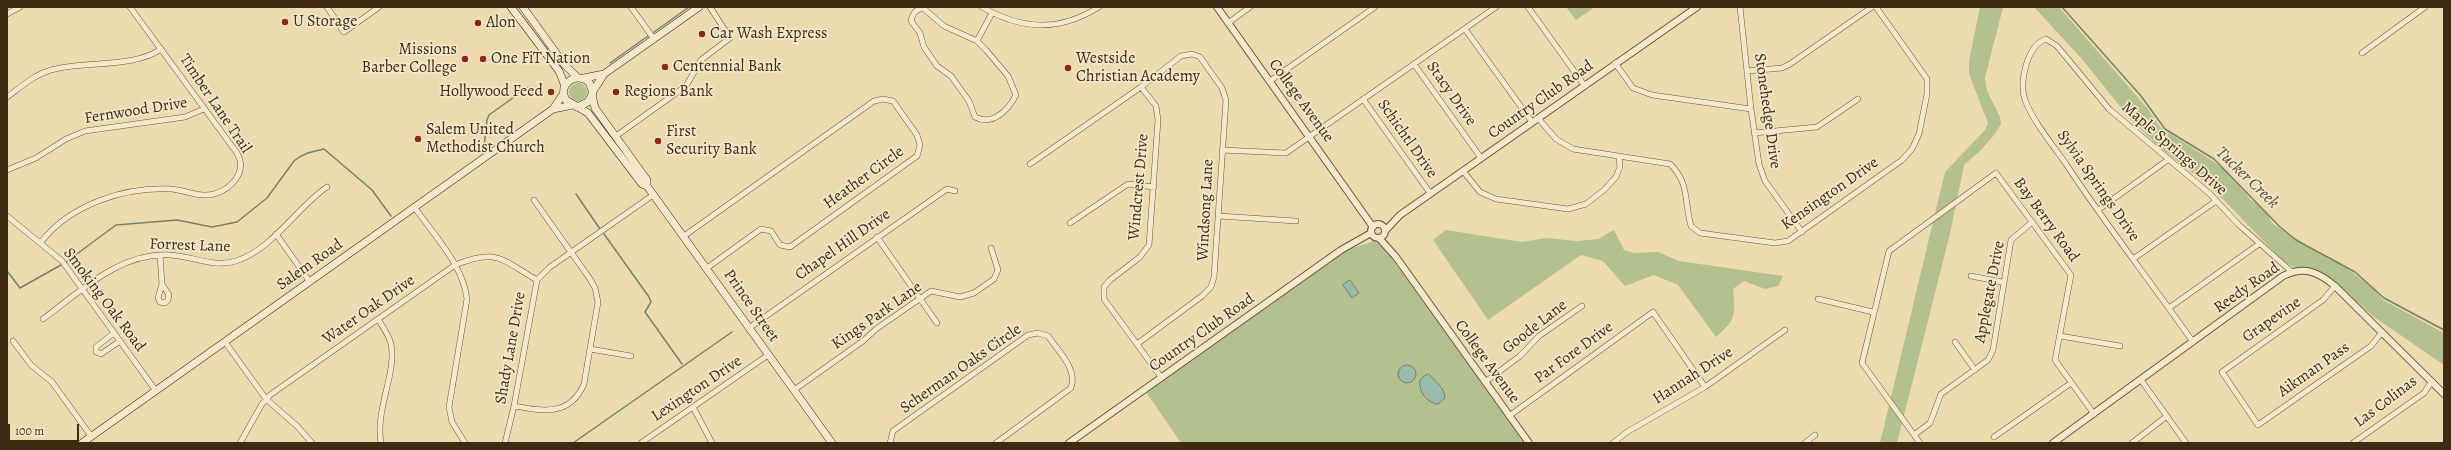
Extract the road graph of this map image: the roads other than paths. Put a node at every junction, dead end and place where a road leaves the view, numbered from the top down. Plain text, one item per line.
1 (20, 7) edge
2 (130, 7) edge
3 (327, 7) edge
4 (379, 7) edge
5 (511, 7) edge
6 (523, 7) edge
7 (631, 7) edge
8 (699, 7) edge
9 (710, 7) edge
10 (923, 7) edge
11 (982, 7) edge
12 (1099, 7) edge
13 (1217, 7) edge
14 (1250, 7) edge
15 (1375, 7) edge
16 (1496, 7) edge
17 (1528, 7) edge
18 (1697, 7) edge
19 (1740, 7) edge
20 (1872, 7) edge
21 (1876, 7) edge
22 (2425, 7) edge
23 (992, 13) junction
24 (7, 14) edge
25 (1228, 23) junction
26 (523, 24) junction
27 (1465, 29) junction
28 (654, 39) junction
29 (2046, 39) joint
30 (977, 41) junction
31 (549, 43) junction
32 (161, 49) junction
33 (2362, 53) dead end
34 (1615, 63) junction
35 (1414, 64) junction
36 (1747, 71) junction
37 (604, 74) junction
38 (581, 78) junction
39 (1270, 81) junction
40 (1584, 86) junction
41 (1141, 87) junction
42 (564, 89) junction
43 (592, 93) junction
44 (7, 97) edge
45 (1363, 99) junction
46 (1858, 99) dead end
47 (575, 106) junction
48 (204, 109) junction
49 (553, 109) junction
50 (1751, 109) junction
51 (1535, 120) junction
52 (1754, 133) junction
53 (616, 136) junction
54 (1310, 136) junction
55 (1222, 150) junction
56 (1619, 157) junction
57 (1481, 158) junction
58 (2169, 159) junction
59 (1030, 164) dead end
60 (7, 170) edge
61 (1463, 171) junction
62 (647, 183) junction
63 (1154, 186) junction
64 (327, 187) dead end
65 (955, 191) dead end
66 (1430, 193) junction
67 (653, 195) junction
68 (534, 200) dead end
69 (2216, 201) junction
70 (415, 208) junction
71 (2098, 210) junction
72 (7, 216) edge
73 (1219, 216) junction
74 (1296, 221) dead end
75 (1070, 223) dead end
76 (2031, 223) junction
77 (1378, 231) junction
78 (1802, 232) junction
79 (276, 234) junction
80 (684, 236) junction
81 (877, 237) junction
82 (41, 242) junction
83 (2259, 244) junction
84 (991, 248) dead end
85 (572, 252) junction
86 (160, 255) junction
87 (2134, 259) junction
88 (455, 265) junction
89 (707, 268) junction
90 (2292, 272) junction
91 (1971, 276) dead end
92 (537, 280) junction
93 (310, 282) junction
94 (2002, 282) junction
95 (162, 284) dead end
96 (2335, 286) junction
97 (83, 290) junction
98 (920, 298) junction
99 (1818, 299) dead end
100 (1582, 306) dead end
101 (2169, 308) junction
102 (1873, 312) junction
103 (43, 319) dead end
104 (378, 319) junction
105 (937, 323) dead end
106 (749, 328) junction
107 (1785, 330) dead end
108 (2382, 332) junction
109 (114, 333) junction
110 (2060, 336) junction
111 (13, 341) dead end
112 (120, 341) junction
113 (225, 342) junction
114 (1955, 342) dead end
115 (2193, 342) junction
116 (1137, 344) junction
117 (2120, 346) dead end
118 (590, 349) junction
119 (631, 356) dead end
120 (768, 356) junction
121 (1975, 370) junction
122 (1161, 377) junction
123 (2141, 380) junction
124 (2432, 381) junction
125 (1485, 382) junction
126 (2070, 383) junction
127 (1705, 387) junction
128 (794, 390) junction
129 (156, 391) junction
130 (2444, 394) edge
131 (266, 399) junction
132 (514, 406) junction
133 (693, 408) junction
134 (2094, 414) junction
135 (1509, 416) junction
136 (2167, 416) junction
137 (2258, 425) joint
138 (1815, 435) dead end
139 (1914, 435) junction
140 (91, 436) junction
141 (1994, 437) dead end
142 (82, 443) edge
143 (240, 443) edge
144 (312, 443) edge
145 (381, 443) edge
146 (465, 443) edge
147 (505, 443) edge
148 (641, 443) edge
149 (712, 443) edge
150 (832, 443) edge
151 (890, 443) edge
152 (996, 443) edge
153 (1069, 443) edge
154 (1529, 443) edge
155 (1613, 443) edge
156 (1805, 443) edge
157 (1920, 443) edge
158 (2053, 443) edge
159 (2132, 443) edge
160 (2186, 443) edge
161 (2353, 443) edge

1 - 24 street
2 - 32 street, Timber Lane Trail
3 - 4 street
5 - 26 main road
6 - 31 main road
7 - 28 street
8 - 28 main road
9 - 53 street
10 - 30 street
10 - 30 street
11 - 23 street
12 - 23 street
13 - 25 street, College Avenue
14 - 25 street
15 - 39 street
16 - 27 street
17 - 40 street
18 - 34 street, Country Club Road
19 - 36 street, Stonehedge Drive
20 - 36 street
21 - 78 street, Kensington Drive
22 - 33 street
23 - 30 street
25 - 39 street, College Avenue
26 - 31 main road
26 - 42 main road
27 - 35 street
27 - 51 street, Kensington Drive
28 - 37 main road
29 - 58 street, Maple Springs Drive
29 - 71 street, Sylvia Springs Drive
31 - 38 main road
32 - 44 street
32 - 48 street, Timber Lane Trail
34 - 40 street, Country Club Road
34 - 50 street
35 - 45 street
35 - 57 street, Stacy Drive
36 - 50 street, Stonehedge Drive
37 - 38 main road
37 - 43 main road
38 - 42 main road
38 - 43 main road
39 - 54 street, College Avenue
40 - 51 street, Country Club Road
41 - 55 street, Windsong Lane
41 - 59 street
41 - 63 street, Windcrest Drive
42 - 47 main road
42 - 49 main road, Salem Road
43 - 47 main road
43 - 53 main road, Prince Street
45 - 54 street
45 - 66 street, Schichtl Drive
46 - 52 street
47 - 49 main road, Salem Road
47 - 62 main road, Prince Street
48 - 60 street, Fernwood Drive
48 - 82 street, Timber Lane Trail
49 - 70 main road, Salem Road
50 - 52 street, Stonehedge Drive
51 - 56 street, Kensington Drive
51 - 57 street, Country Club Road
52 - 78 street, Stonehedge Drive
53 - 62 main road, Prince Street
54 - 55 street
54 - 77 street, College Avenue
55 - 73 street, Windsong Lane
56 - 61 street
56 - 78 street, Kensington Drive
57 - 61 street, Country Club Road
58 - 69 street, Maple Springs Drive
58 - 71 street
61 - 66 street, Country Club Road
62 - 67 main road, Prince Street
63 - 75 street
63 - 116 street, Windcrest Drive
64 - 79 street, Forrest Lane
65 - 81 street, Chapel Hill Drive
66 - 77 street, Country Club Road
67 - 80 main road, Prince Street
67 - 85 street, Shady Lane Drive
68 - 85 street
69 - 83 street, Maple Springs Drive
69 - 87 street
70 - 88 street
70 - 93 main road, Salem Road
71 - 87 street, Sylvia Springs Drive
72 - 82 street, Smoking Oak Road
73 - 74 street
73 - 116 street, Windsong Lane
76 - 94 street, Applegate Drive
76 - 102 street, Bay Berry Road
76 - 110 street, Bay Berry Road
77 - 122 street, Country Club Road
77 - 125 street, College Avenue
79 - 86 street, Forrest Lane
79 - 93 street
80 - 89 main road, Prince Street
80 - 89 street, Heather Circle
81 - 98 street
81 - 106 street, Chapel Hill Drive
82 - 97 street, Smoking Oak Road
83 - 90 street, Maple Springs Drive
83 - 101 street
84 - 98 street, Kings Park Lane
85 - 92 street, Shady Lane Drive
85 - 118 street
86 - 95 street
86 - 97 street, Forrest Lane
87 - 101 street, Sylvia Springs Drive
88 - 92 street, Water Oak Drive
88 - 104 street, Water Oak Drive
88 - 146 street
89 - 106 main road, Prince Street
90 - 96 street, Reedy Road
90 - 115 street, Reedy Road
91 - 94 street
92 - 132 street, Shady Lane Drive
93 - 113 main road, Salem Road
94 - 121 street, Applegate Drive
96 - 108 street, Reedy Road
96 - 137 street, Grapevine
97 - 103 street, Forrest Lane
97 - 109 street, Smoking Oak Road
98 - 105 street
98 - 128 street, Kings Park Lane
99 - 102 street
100 - 125 street, Goode Lane
101 - 115 street, Sylvia Springs Drive
102 - 139 street
104 - 131 street, Water Oak Drive
104 - 145 street
106 - 120 main road, Prince Street
107 - 127 street, Hannah Drive
108 - 124 street, Reedy Road
108 - 137 street, Aikman Pass
109 - 112 street, Smoking Oak Road
109 - 112 street
110 - 117 street
110 - 126 street, Bay Berry Road
111 - 140 street
112 - 129 street, Smoking Oak Road
113 - 129 main road, Salem Road
113 - 131 street
114 - 121 street
115 - 123 street, Reedy Road
116 - 122 street, Windcrest Drive
118 - 119 street
118 - 132 street
120 - 128 main road, Prince Street
120 - 133 street, Lexington Drive
121 - 139 street, Applegate Drive
122 - 153 street, Country Club Road
123 - 134 street, Reedy Road
123 - 136 street
124 - 130 street, Reedy Road
124 - 161 street, Las Colinas
125 - 135 street, College Avenue
126 - 134 street, Bay Berry Road
126 - 141 street
127 - 135 street, Par Fore Drive
127 - 155 street, Hannah Drive
128 - 150 main road, Prince Street
129 - 140 main road, Salem Road
131 - 143 street, Water Oak Drive
131 - 144 street
132 - 147 street, Shady Lane Drive
133 - 148 street, Lexington Drive
133 - 149 street
134 - 158 street, Reedy Road
135 - 154 street, College Avenue
136 - 159 street
136 - 160 street
138 - 156 street
139 - 157 street
140 - 142 main road, Salem Road
151 - 152 street, Scherman Oaks Circle

